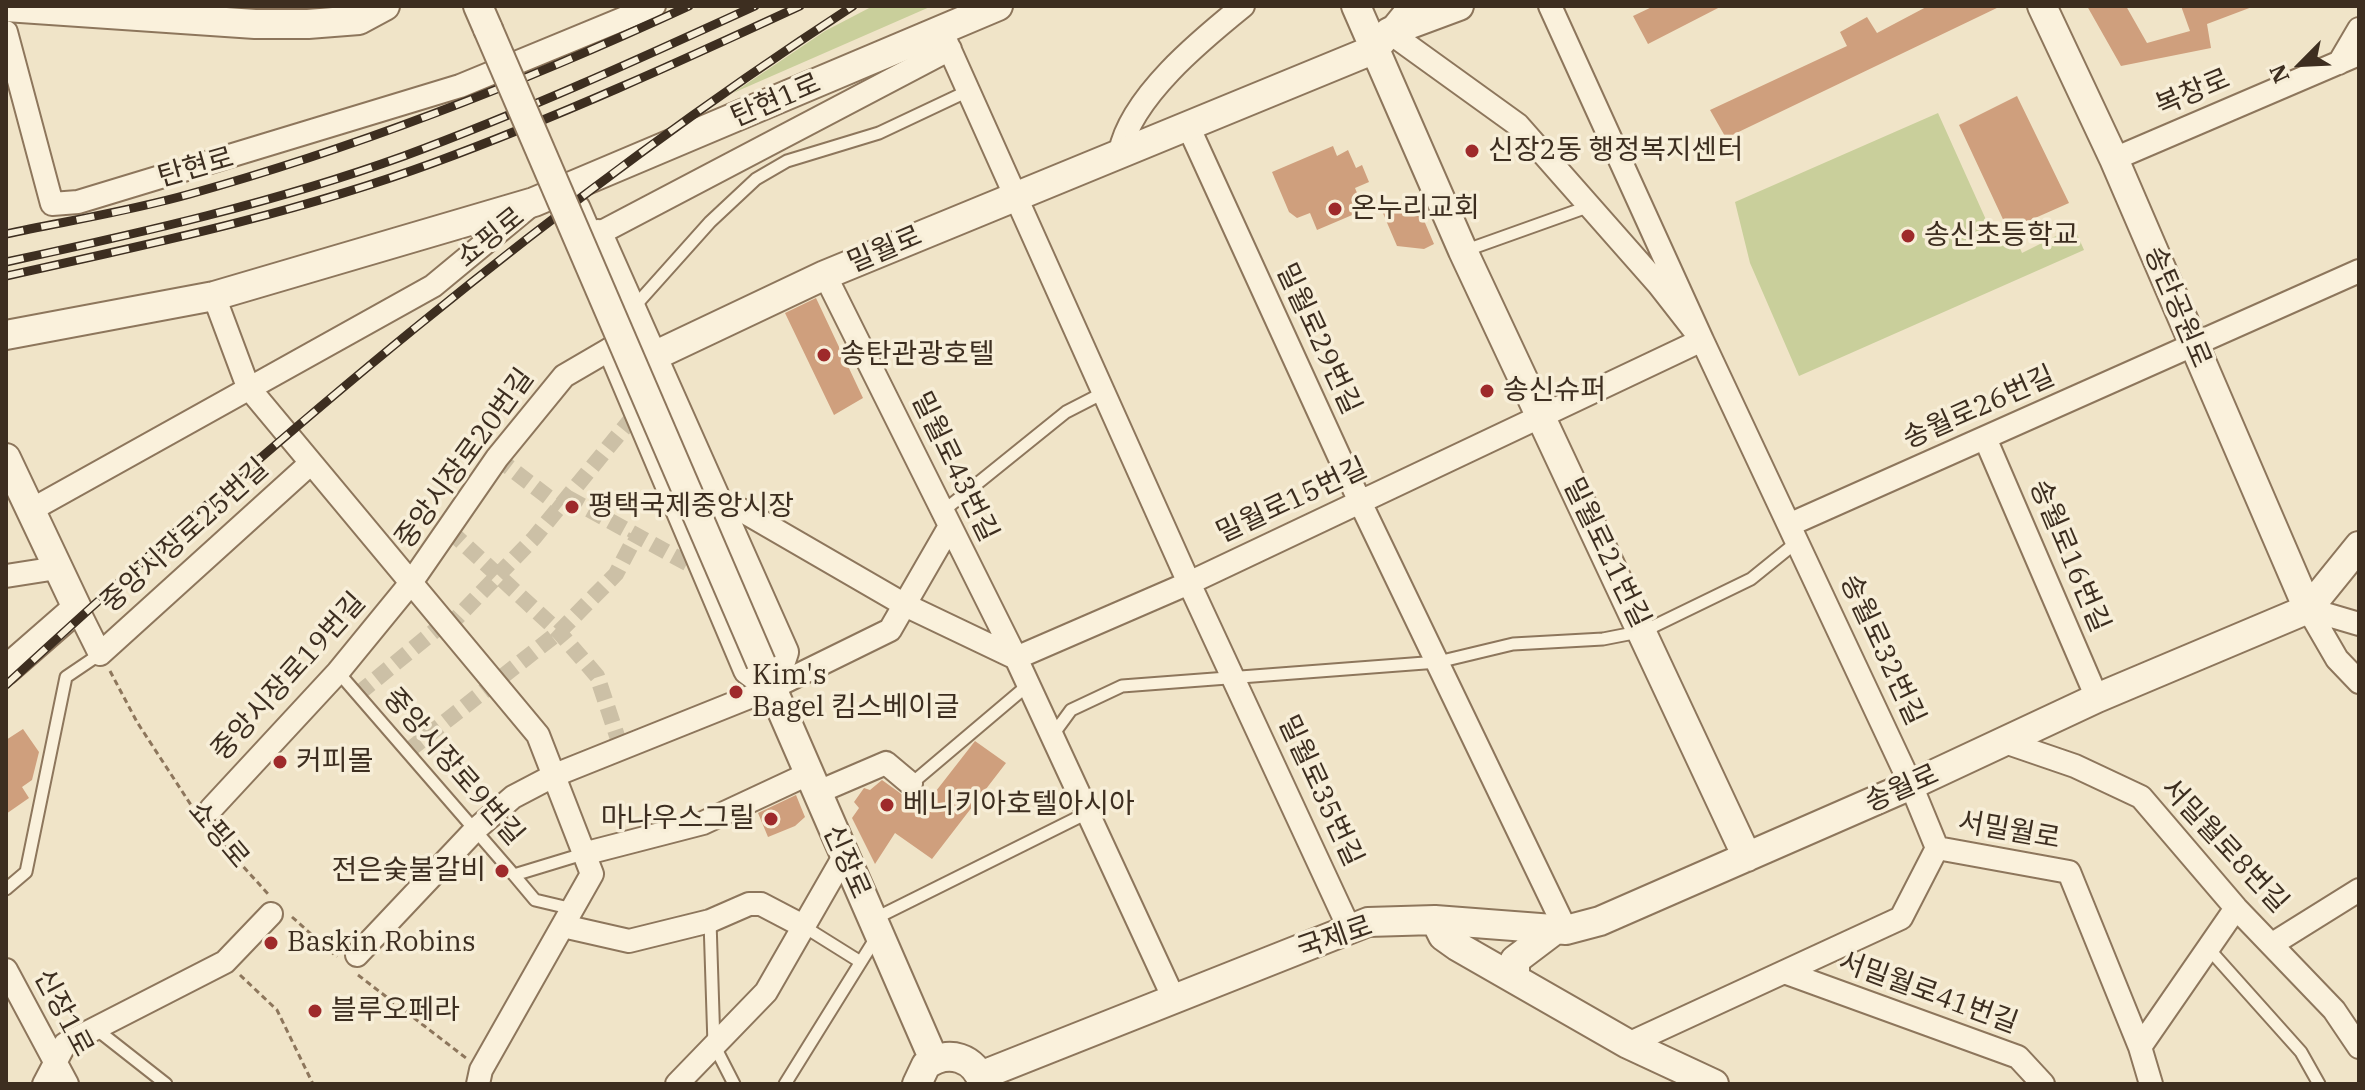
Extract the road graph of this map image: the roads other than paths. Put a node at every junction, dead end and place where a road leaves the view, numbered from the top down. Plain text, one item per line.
1 (385, 6) edge
2 (654, 6) edge
3 (998, 6) edge
4 (1243, 6) edge
5 (1356, 6) edge
6 (1410, 6) edge
7 (1459, 6) edge
8 (1550, 6) edge
9 (2042, 6) edge
10 (6, 7) edge
11 (483, 18) edge
12 (2359, 29) edge
13 (6, 32) edge
14 (945, 40) junction
15 (1382, 41) junction
16 (2349, 58) edge
17 (968, 91) junction
18 (1188, 126) junction
19 (1120, 152) junction
20 (2114, 159) junction
21 (551, 195) junction
22 (1013, 197) junction
23 (1590, 206) junction
24 (598, 234) junction
25 (1463, 251) junction
26 (2359, 271) edge
27 (825, 275) junction
28 (214, 296) junction
29 (631, 310) junction
30 (6, 335) edge
31 (1702, 340) junction
32 (2193, 346) junction
33 (612, 348) junction
34 (654, 356) junction
35 (248, 387) junction
36 (1103, 393) junction
37 (1539, 417) junction
38 (1985, 438) junction
39 (6, 458) edge
40 (311, 463) junction
41 (717, 500) junction
42 (1360, 502) junction
43 (31, 510) junction
44 (946, 519) junction
45 (1794, 533) junction
46 (2359, 546) edge
47 (57, 568) junction
48 (6, 576) edge
49 (1189, 583) junction
50 (410, 584) junction
51 (905, 605) junction
52 (77, 608) junction
53 (2308, 609) junction
54 (2359, 624) edge
55 (1644, 631) junction
56 (100, 654) junction
57 (1016, 658) junction
58 (1438, 662) junction
59 (6, 670) edge
60 (338, 672) junction
61 (767, 675) junction
62 (1234, 677) junction
63 (2359, 682) edge
64 (1028, 685) junction
65 (2097, 698) junction
66 (1052, 736) junction
67 (2005, 742) junction
68 (555, 775) junction
69 (812, 784) junction
70 (911, 784) joint
71 (1911, 785) junction
72 (1087, 813) junction
73 (204, 815) road end
74 (476, 829) junction
75 (1937, 848) junction
76 (583, 854) junction
77 (1747, 857) junction
78 (843, 858) junction
79 (514, 875) junction
80 (6, 889) edge
81 (2359, 890) edge
82 (277, 908) road end
83 (2236, 908) junction
84 (568, 917) junction
85 (1435, 920) junction
86 (710, 921) junction
87 (803, 926) junction
88 (874, 928) junction
89 (1561, 929) junction
90 (1350, 930) junction
91 (2274, 943) junction
92 (2208, 948) junction
93 (357, 955) dead end
94 (859, 961) junction
95 (6, 970) edge
96 (1784, 972) junction
97 (1515, 979) junction
98 (1174, 999) junction
99 (96, 1029) junction
100 (1628, 1044) junction
101 (714, 1045) junction
102 (2140, 1047) junction
103 (2359, 1047) edge
104 (54, 1060) junction
105 (934, 1060) junction
106 (479, 1077) edge
107 (982, 1080) edge
108 (44, 1084) edge
109 (67, 1084) edge
110 (166, 1084) edge
111 (677, 1084) edge
112 (734, 1084) edge
113 (785, 1084) edge
114 (917, 1084) edge
115 (1714, 1084) edge
116 (2043, 1084) edge
117 (2151, 1084) edge
118 (2319, 1084) edge

1 - 10 street
2 - 13 street, 탄현로
3 - 14 street, 탄현1로
4 - 19 street
5 - 15 street
6 - 15 street
7 - 15 street, 밀월로
8 - 31 street
9 - 20 street, 송탄공원로
11 - 61 street, 신장로, bridge
12 - 16 street, 복창로
14 - 17 street, 밀월로35번길
14 - 21 street, 탄현1로
14 - 24 street
15 - 18 street, 밀월로
15 - 23 street
15 - 25 street, 밀월로21번길
16 - 20 street, 복창로
17 - 22 street, 밀월로35번길
17 - 29 lane
18 - 19 street, 밀월로
18 - 42 street, 밀월로29번길
19 - 22 street, 밀월로
20 - 32 street, 송탄공원로
21 - 24 street
21 - 28 street, 쇼핑로
21 - 33 street
21 - 35 street, 쇼핑로
22 - 27 street, 밀월로
22 - 36 street, 밀월로35번길
23 - 25 lane
23 - 31 street
24 - 29 street
25 - 37 street, 밀월로21번길
26 - 32 street, 송월로26번길
27 - 34 street, 밀월로
27 - 44 street, 밀월로43번길
28 - 30 street, 쇼핑로
28 - 35 street
29 - 34 street
31 - 37 street, 밀월로15번길
31 - 45 street, 송월로32번길
32 - 38 street, 송월로26번길
32 - 53 street, 송탄공원로
33 - 50 street, 중앙시장로20번길
33 - 61 street
34 - 41 street
35 - 40 street
35 - 43 street, 쇼핑로
36 - 44 lane
36 - 49 street, 밀월로35번길
37 - 42 street, 밀월로15번길
37 - 55 street, 밀월로21번길
38 - 45 street, 송월로26번길
38 - 65 street, 송월로16번길
39 - 43 street
40 - 50 street
40 - 56 street, 중앙시장로25번길
41 - 51 street
41 - 61 street
42 - 49 street, 밀월로15번길
42 - 58 street, 밀월로29번길
43 - 47 street
44 - 51 street
44 - 57 street, 밀월로43번길
45 - 55 lane
45 - 71 street, 송월로32번길
46 - 53 street
47 - 48 street
47 - 52 street
49 - 57 street, 밀월로15번길
49 - 62 street, 밀월로35번길
50 - 60 street, 중앙시장로19번길
50 - 68 street
51 - 57 street
51 - 61 street
52 - 56 street
52 - 59 street
53 - 54 street
53 - 63 street
53 - 65 street, 송월로
55 - 58 lane
55 - 77 street, 밀월로21번길
56 - 80 lane
57 - 64 street, 밀월로43번길
58 - 62 lane, 밀월로35번길
58 - 89 street, 밀월로29번길
60 - 73 street, 중앙시장로19번길
60 - 74 lane, 중앙시장로9번길
61 - 68 street
61 - 69 street, 신장로
62 - 66 lane
62 - 90 street, 밀월로35번길
64 - 66 street, 밀월로43번길
64 - 70 lane
65 - 67 street, 송월로
66 - 72 street, 밀월로43번길
67 - 71 street, 송월로
67 - 83 street, 서밀월로8번길
68 - 74 street
68 - 76 street
69 - 70 street
69 - 76 street
69 - 78 street, 신장로
71 - 75 street, 송월로32번길
71 - 77 street, 송월로
72 - 88 lane
72 - 98 street, 밀월로43번길
74 - 79 lane, 중앙시장로9번길
74 - 93 street
75 - 96 street, 서밀월로
75 - 102 street, 서밀월로
76 - 79 lane, 중앙시장로9번길
76 - 84 street
77 - 89 street, 송월로
78 - 87 street
78 - 88 street, 신장로
79 - 84 lane
81 - 91 street
82 - 99 street
83 - 91 street, 서밀월로8번길
83 - 92 street
84 - 86 street
84 - 106 street
85 - 89 street, 송월로
85 - 90 street, 국제로
85 - 97 street
86 - 87 street
86 - 101 lane
87 - 94 lane
87 - 101 street
88 - 94 lane
88 - 105 street, 신장로
89 - 97 street
90 - 98 street, 국제로
91 - 103 street, 서밀월로8번길
92 - 102 street
92 - 118 lane
94 - 113 lane
95 - 104 street, 신장1로
96 - 100 street, 서밀월로
96 - 116 street, 서밀월로41번길
97 - 100 street
98 - 107 street, 국제로
99 - 104 street
99 - 110 lane
100 - 115 street
101 - 111 street
101 - 112 lane
102 - 117 street, 서밀월로
104 - 108 street
104 - 109 street, 신장1로
105 - 107 street
105 - 114 street

